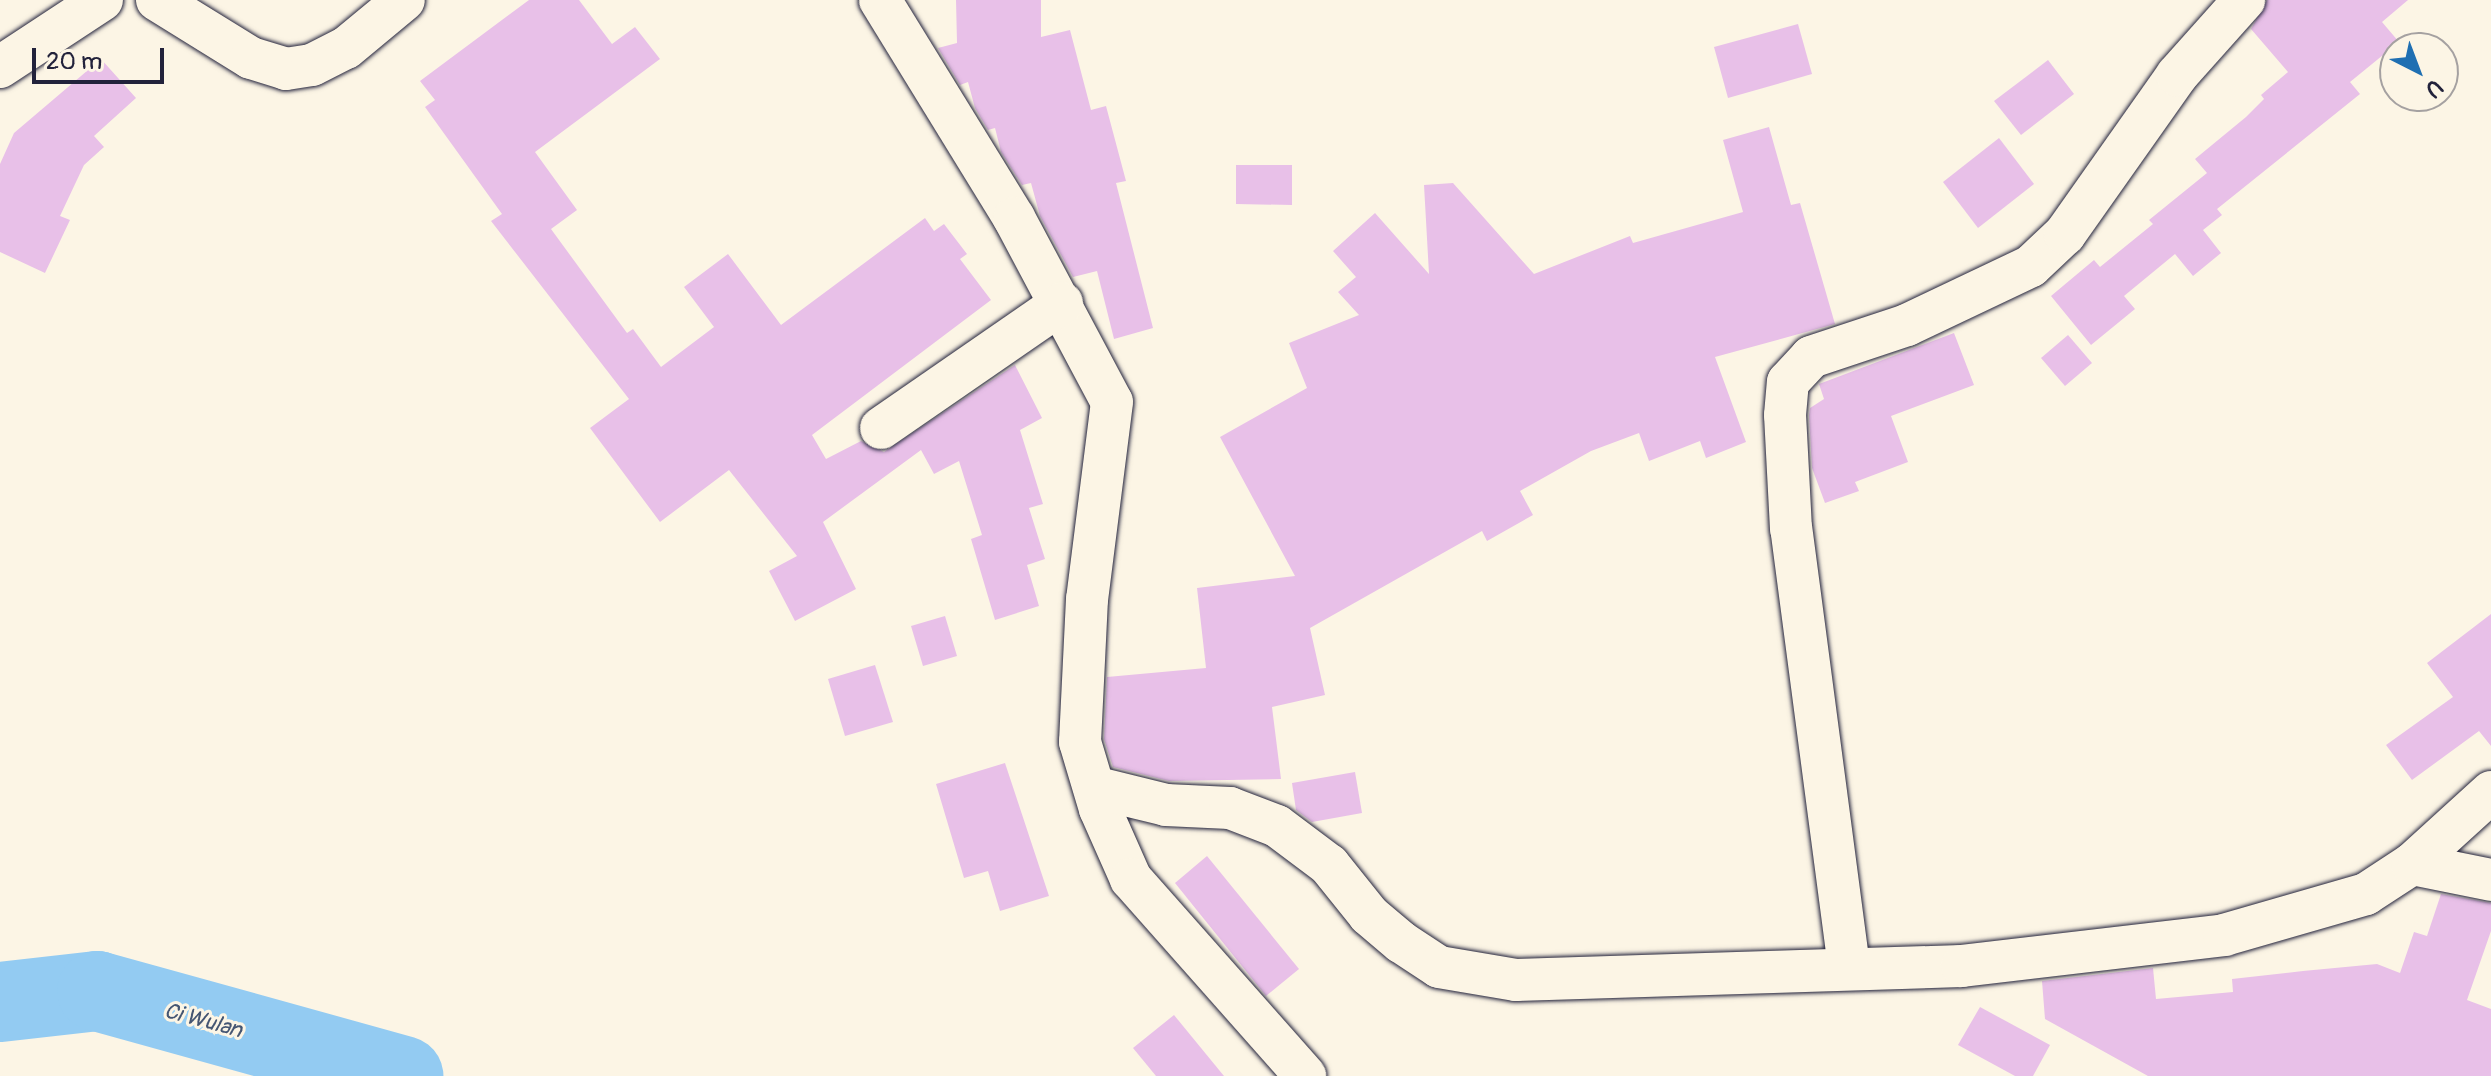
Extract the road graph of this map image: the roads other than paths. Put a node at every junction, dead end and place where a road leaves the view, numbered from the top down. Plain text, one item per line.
1 (102, 0) edge
2 (157, 0) edge
3 (404, 0) edge
4 (880, 0) edge
5 (2244, 0) edge
6 (0, 67) edge
7 (1062, 303) junction
8 (881, 428) dead end
9 (1097, 788) junction
10 (2491, 792) edge
11 (2412, 864) junction
12 (2491, 880) edge
13 (1849, 967) junction
14 (1305, 1076) edge

1 - 6 street
2 - 3 street
4 - 7 street
5 - 13 street
7 - 8 street
7 - 9 street
9 - 13 street
9 - 14 street
10 - 11 street
11 - 12 street
11 - 13 street

